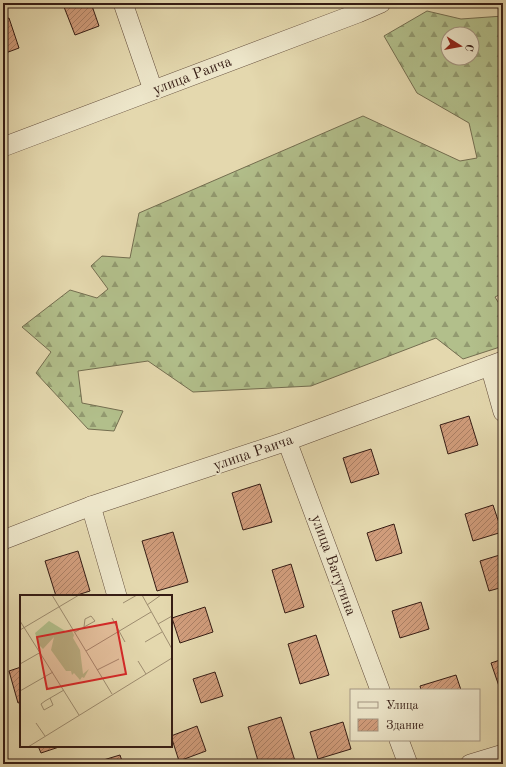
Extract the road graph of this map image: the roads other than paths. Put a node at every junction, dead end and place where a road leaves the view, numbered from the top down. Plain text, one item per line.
1 (123, 3) edge
2 (381, 3) edge
3 (356, 8) edge
4 (153, 90) junction
5 (3, 147) edge
6 (496, 364) edge
7 (503, 412) edge
8 (287, 441) junction
9 (91, 506) junction
10 (3, 540) edge
11 (117, 595) edge
12 (380, 689) edge
13 (399, 741) edge
14 (503, 754) edge
15 (408, 764) edge
16 (470, 764) edge

1 - 4 street
2 - 3 street, улица Раича
3 - 4 street, улица Раича
4 - 5 street, улица Раича
6 - 7 street
6 - 8 street, улица Раича
8 - 9 street, улица Раича
8 - 12 street, улица Ватутина
9 - 10 street, улица Раича
9 - 11 street
13 - 15 street
14 - 16 street

